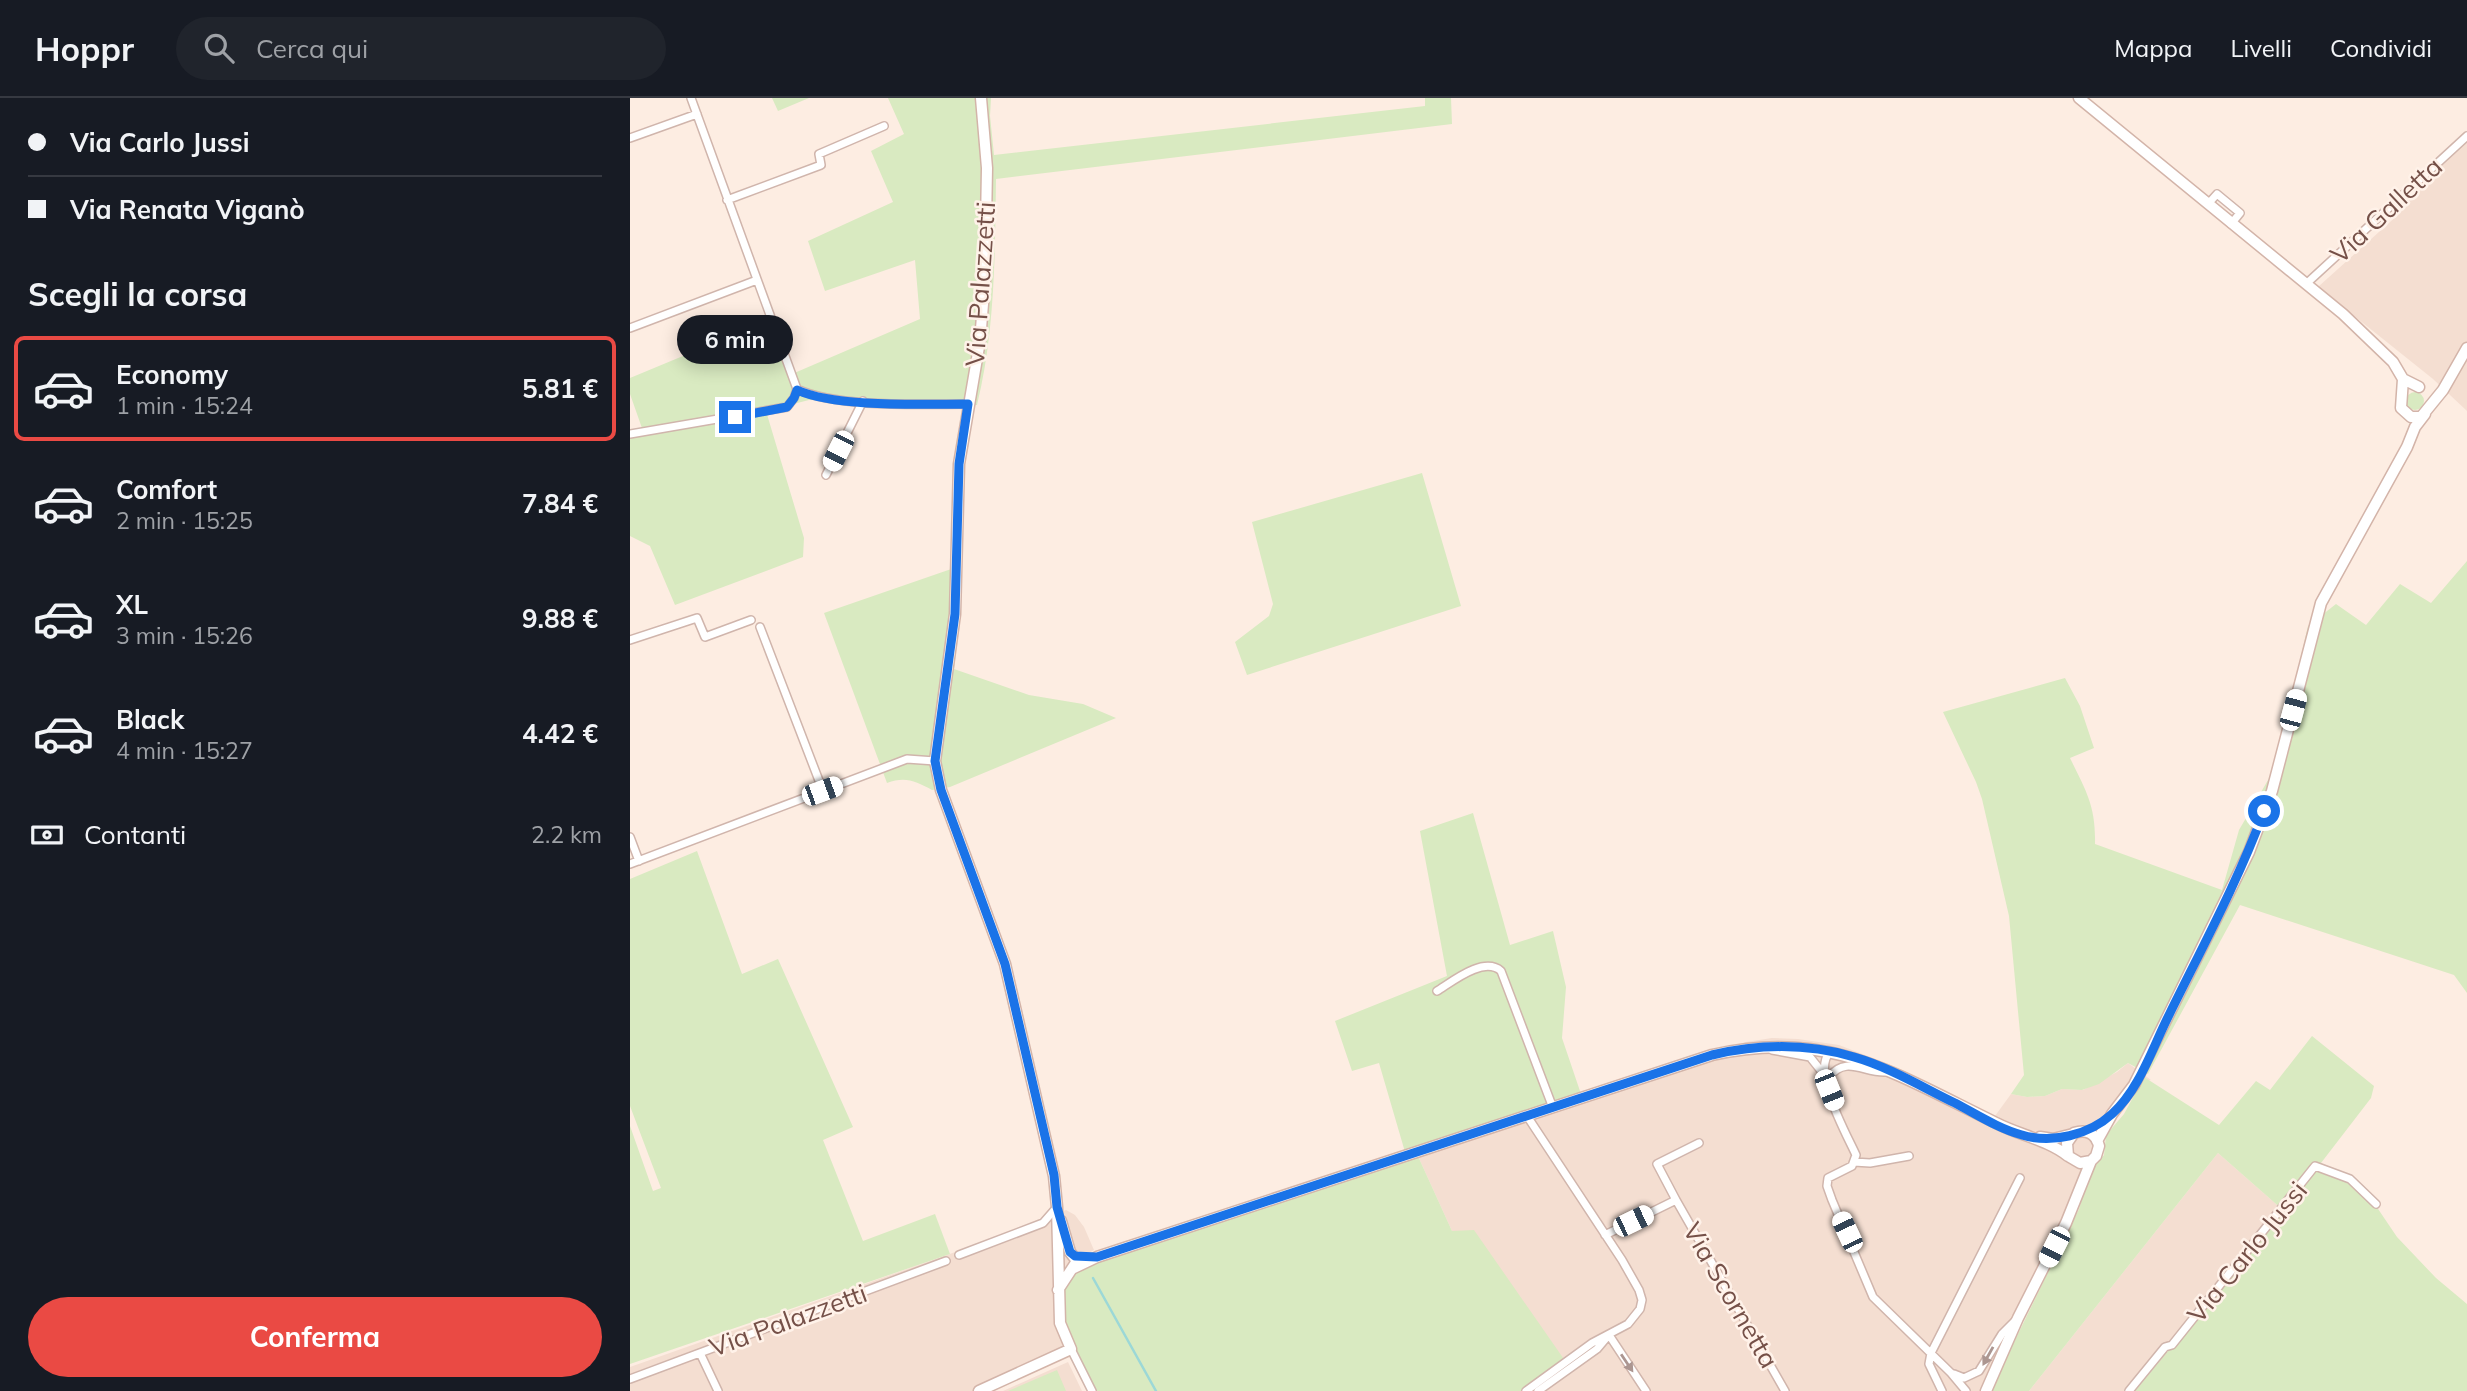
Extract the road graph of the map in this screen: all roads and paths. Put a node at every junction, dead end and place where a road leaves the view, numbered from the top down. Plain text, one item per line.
1 (691, 98) edge
2 (981, 98) edge
3 (2079, 98) edge
4 (697, 114) junction
5 (884, 126) dead end
6 (2467, 136) edge
7 (630, 138) edge
8 (727, 200) junction
9 (757, 281) junction
10 (2306, 284) junction
11 (630, 328) edge
12 (2467, 348) edge
13 (2403, 379) junction
14 (2444, 388) junction
15 (2422, 389) junction
16 (797, 390) junction
17 (2402, 395) junction
18 (863, 401) junction
19 (968, 404) junction
20 (2428, 409) junction
21 (2407, 415) junction
22 (630, 434) edge
23 (2411, 437) junction
24 (826, 475) dead end
25 (751, 620) dead end
26 (760, 627) dead end
27 (630, 640) edge
28 (935, 761) junction
29 (822, 791) junction
30 (630, 837) edge
31 (639, 861) junction
32 (630, 864) edge
33 (1437, 991) dead end
34 (1765, 1047) junction
35 (1830, 1052) junction
36 (1891, 1072) junction
37 (1826, 1075) junction
38 (1553, 1108) junction
39 (2112, 1114) junction
40 (1527, 1116) junction
41 (2085, 1131) junction
42 (2074, 1133) junction
43 (2023, 1136) junction
44 (2098, 1141) junction
45 (1699, 1143) dead end
46 (1909, 1156) dead end
47 (2070, 1158) junction
48 (2091, 1161) junction
49 (1854, 1163) junction
50 (2020, 1178) dead end
51 (2078, 1192) junction
52 (1676, 1200) junction
53 (2376, 1204) dead end
54 (1057, 1207) junction
55 (1043, 1223) junction
56 (1058, 1229) junction
57 (1605, 1235) junction
58 (1072, 1254) junction
59 (959, 1255) dead end
60 (1097, 1257) junction
61 (946, 1261) dead end
62 (1058, 1261) junction
63 (1072, 1269) junction
64 (1058, 1290) junction
65 (2018, 1318) junction
66 (1608, 1335) junction
67 (1071, 1349) junction
68 (700, 1353) junction
69 (1931, 1353) junction
70 (1951, 1373) junction
71 (630, 1379) edge
72 (1541, 1388) edge
73 (718, 1391) edge
74 (979, 1391) edge
75 (1092, 1391) edge
76 (1526, 1391) edge
77 (1646, 1391) edge
78 (1785, 1391) edge
79 (1942, 1391) edge
80 (1966, 1391) edge
81 (1986, 1391) edge
82 (2129, 1391) edge

1 - 4 street
2 - 19 street, Via Palazzetti
3 - 10 street, Via Galletta
4 - 7 street
4 - 8 street
5 - 8 street
6 - 10 street, Via Galletta
8 - 9 street
9 - 11 street
9 - 16 street
10 - 13 street, Via Galletta
12 - 14 street
13 - 15 street, Via Galletta
13 - 17 street
14 - 15 street
14 - 20 street
15 - 17 street
15 - 20 street
16 - 18 street
16 - 22 street
17 - 21 street
18 - 19 street
18 - 24 street
19 - 28 street, Via Palazzetti
20 - 21 street
20 - 23 street
21 - 23 street
23 - 39 street
25 - 27 street
26 - 29 street
28 - 29 street
28 - 54 street, Via Palazzetti
29 - 31 street
30 - 31 street
31 - 32 street
33 - 38 street
34 - 35 street
34 - 37 street
34 - 38 street
35 - 36 street
35 - 37 street
36 - 37 street
36 - 43 street
37 - 49 street
38 - 40 street
39 - 41 street
39 - 44 street
40 - 57 street
40 - 60 street
41 - 42 street
41 - 44 street
42 - 43 street
42 - 47 street
43 - 47 street
44 - 48 street
45 - 52 street, Via Scornetta
46 - 49 street
47 - 48 street
47 - 51 street
48 - 51 street
49 - 69 street
50 - 69 street
51 - 65 street
52 - 57 street, Via Scornetta
52 - 78 street, Via Scornetta
53 - 82 street, Via Carlo Jussi
54 - 55 street
54 - 56 street, Via Palazzetti
54 - 58 street, Via Palazzetti
55 - 56 street
55 - 59 street
56 - 62 street, Via Palazzetti
57 - 66 street
58 - 60 street
58 - 62 street
58 - 63 street
60 - 63 street
61 - 68 street, Via Palazzetti
62 - 63 street
62 - 64 street, Via Palazzetti
63 - 64 street
64 - 67 street, Via Palazzetti
65 -> 70 street
65 - 81 street
66 - 72 street
66 -> 77 street
67 - 74 street
67 - 75 street
68 - 71 street, Via Palazzetti
68 - 73 street
69 - 70 street
69 - 79 street
70 - 80 street
72 - 76 street

